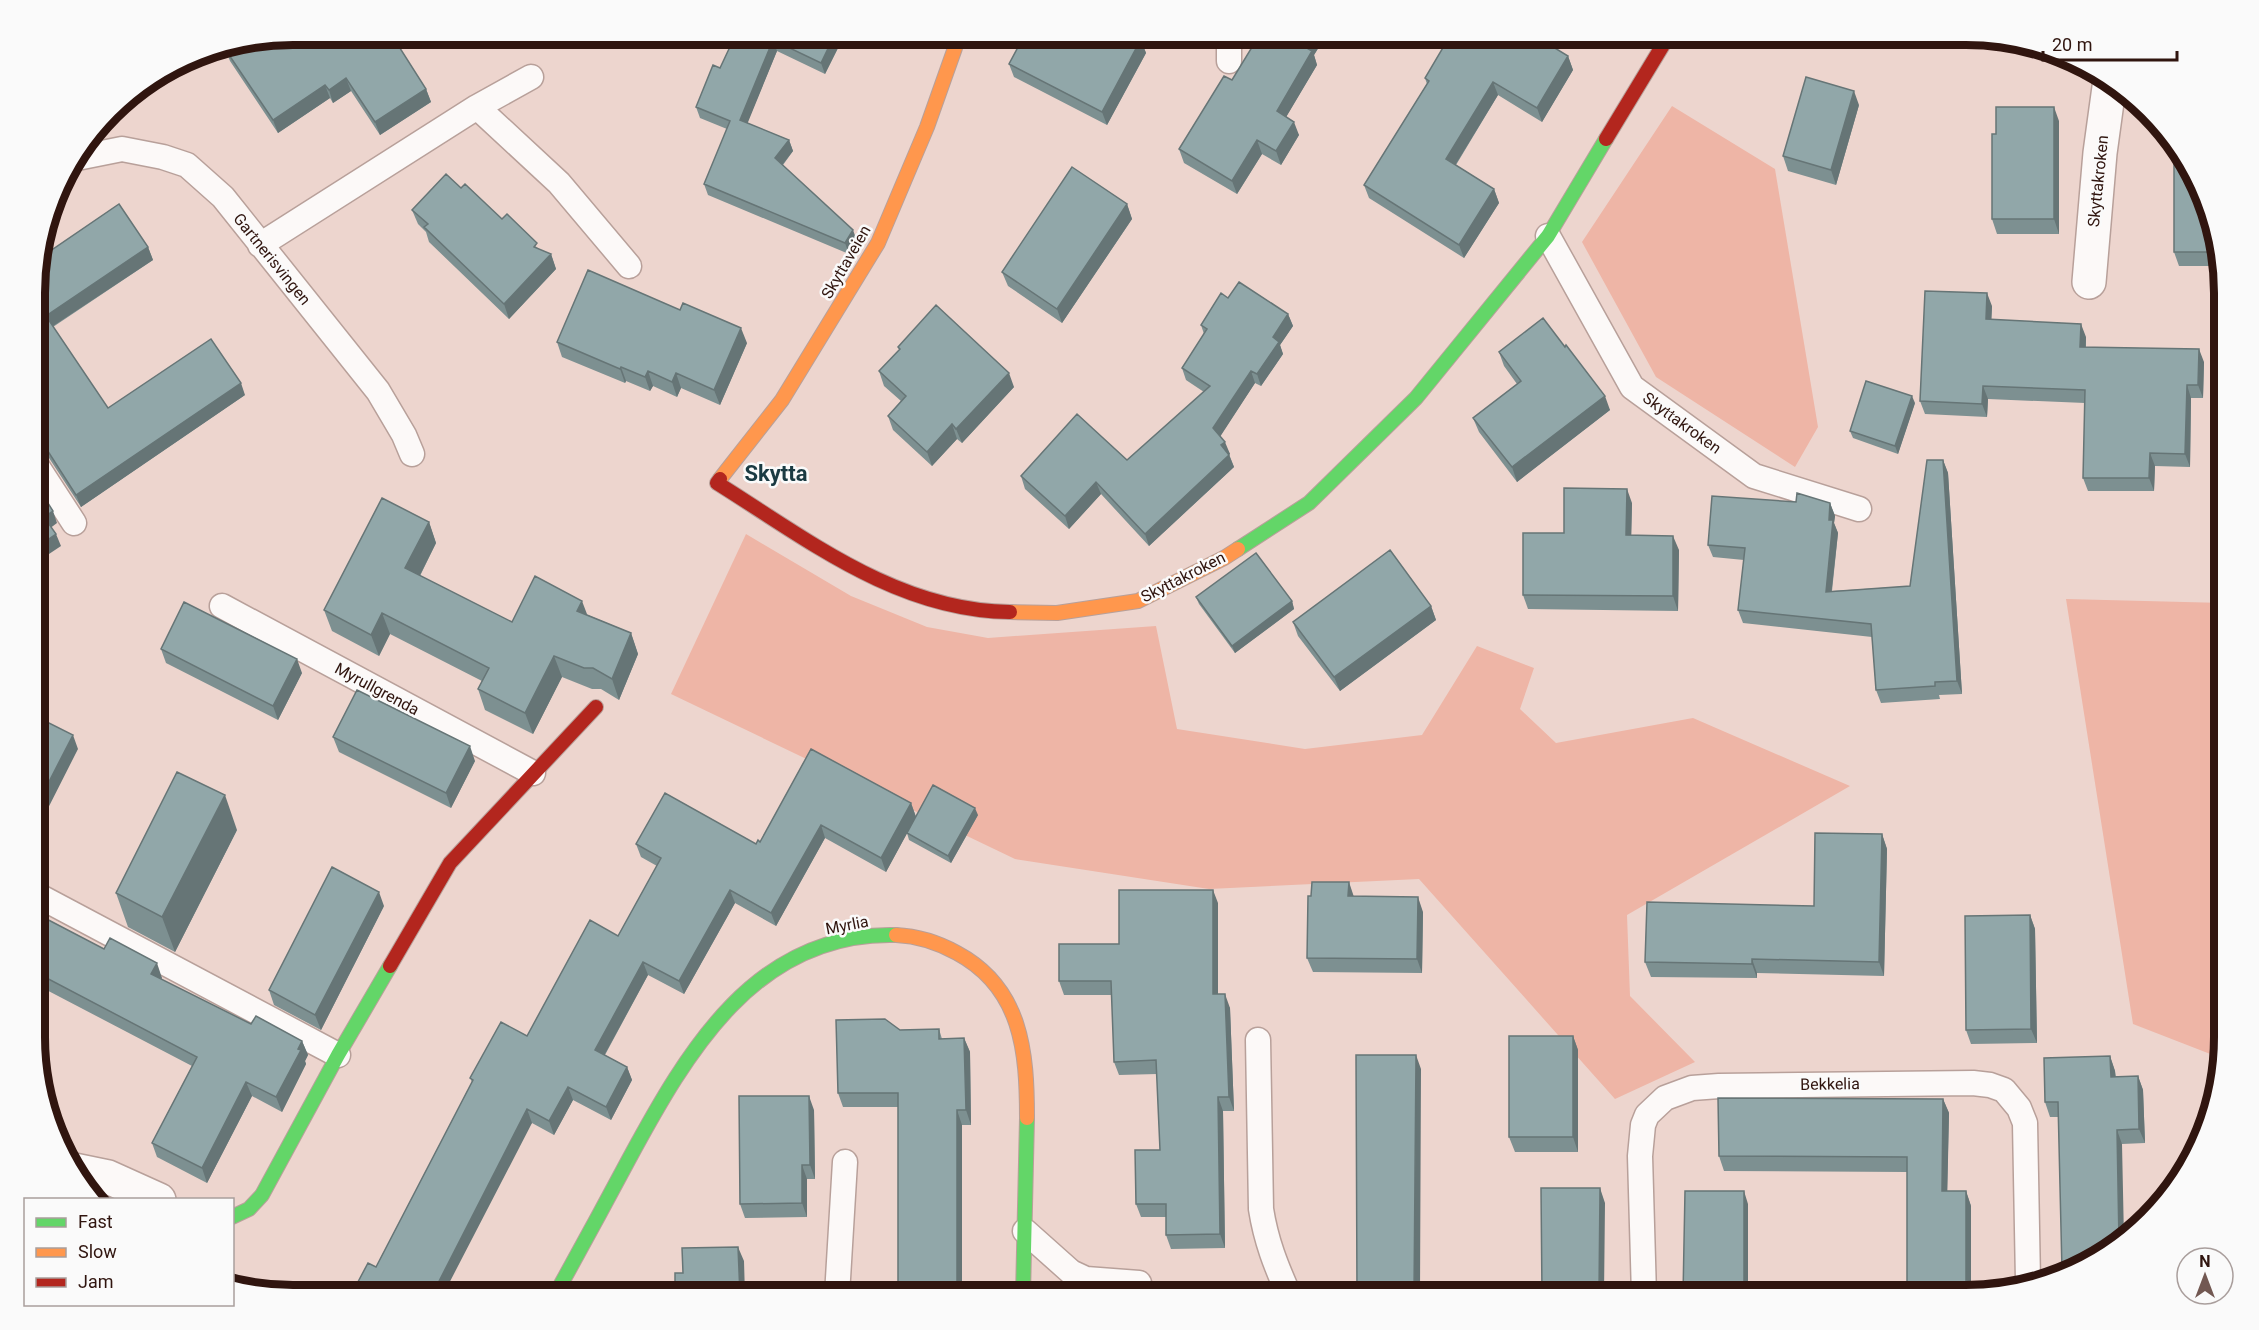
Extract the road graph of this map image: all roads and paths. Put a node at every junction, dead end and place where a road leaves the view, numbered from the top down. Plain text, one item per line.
1 (955, 45) edge
2 (1229, 45) edge
3 (1662, 45) edge
4 (1229, 61) dead end
5 (531, 77) dead end
6 (2109, 90) edge
7 (477, 107) junction
8 (86, 156) edge
9 (1548, 236) junction
10 (260, 245) junction
11 (629, 266) dead end
12 (2089, 282) dead end
13 (412, 454) dead end
14 (45, 478) edge
15 (717, 483) joint
16 (1858, 509) dead end
17 (74, 523) dead end
18 (222, 606) dead end
19 (596, 707) dead end
20 (533, 773) junction
21 (45, 899) edge
22 (1258, 1040) dead end
23 (338, 1054) junction
24 (845, 1162) dead end
25 (86, 1173) edge
26 (154, 1198) edge
27 (234, 1216) edge
28 (1025, 1231) junction
29 (2028, 1277) edge
30 (1139, 1283) dead end
31 (560, 1285) edge
32 (838, 1285) edge
33 (1023, 1285) edge
34 (1284, 1285) edge
35 (1644, 1285) edge

1 - 15 street, Skyttaveien
2 - 4 lane
3 - 9 street, Skyttakroken
5 - 7 lane
6 - 12 street, Skyttakroken
7 - 10 lane
7 - 11 lane
8 - 10 lane, Gartnerisvingen
9 - 15 street, Skyttakroken
9 - 16 lane, Skyttakroken
10 - 13 lane, Gartnerisvingen
14 - 17 lane
18 - 20 lane, Myrullgrenda
19 - 20 street
20 - 23 street
21 - 23 lane
22 - 34 lane
23 - 27 street
24 - 32 lane
25 - 26 street
28 - 30 lane
28 - 31 street, Myrlia
28 - 33 street, Myrlia
29 - 35 lane, Bekkelia

